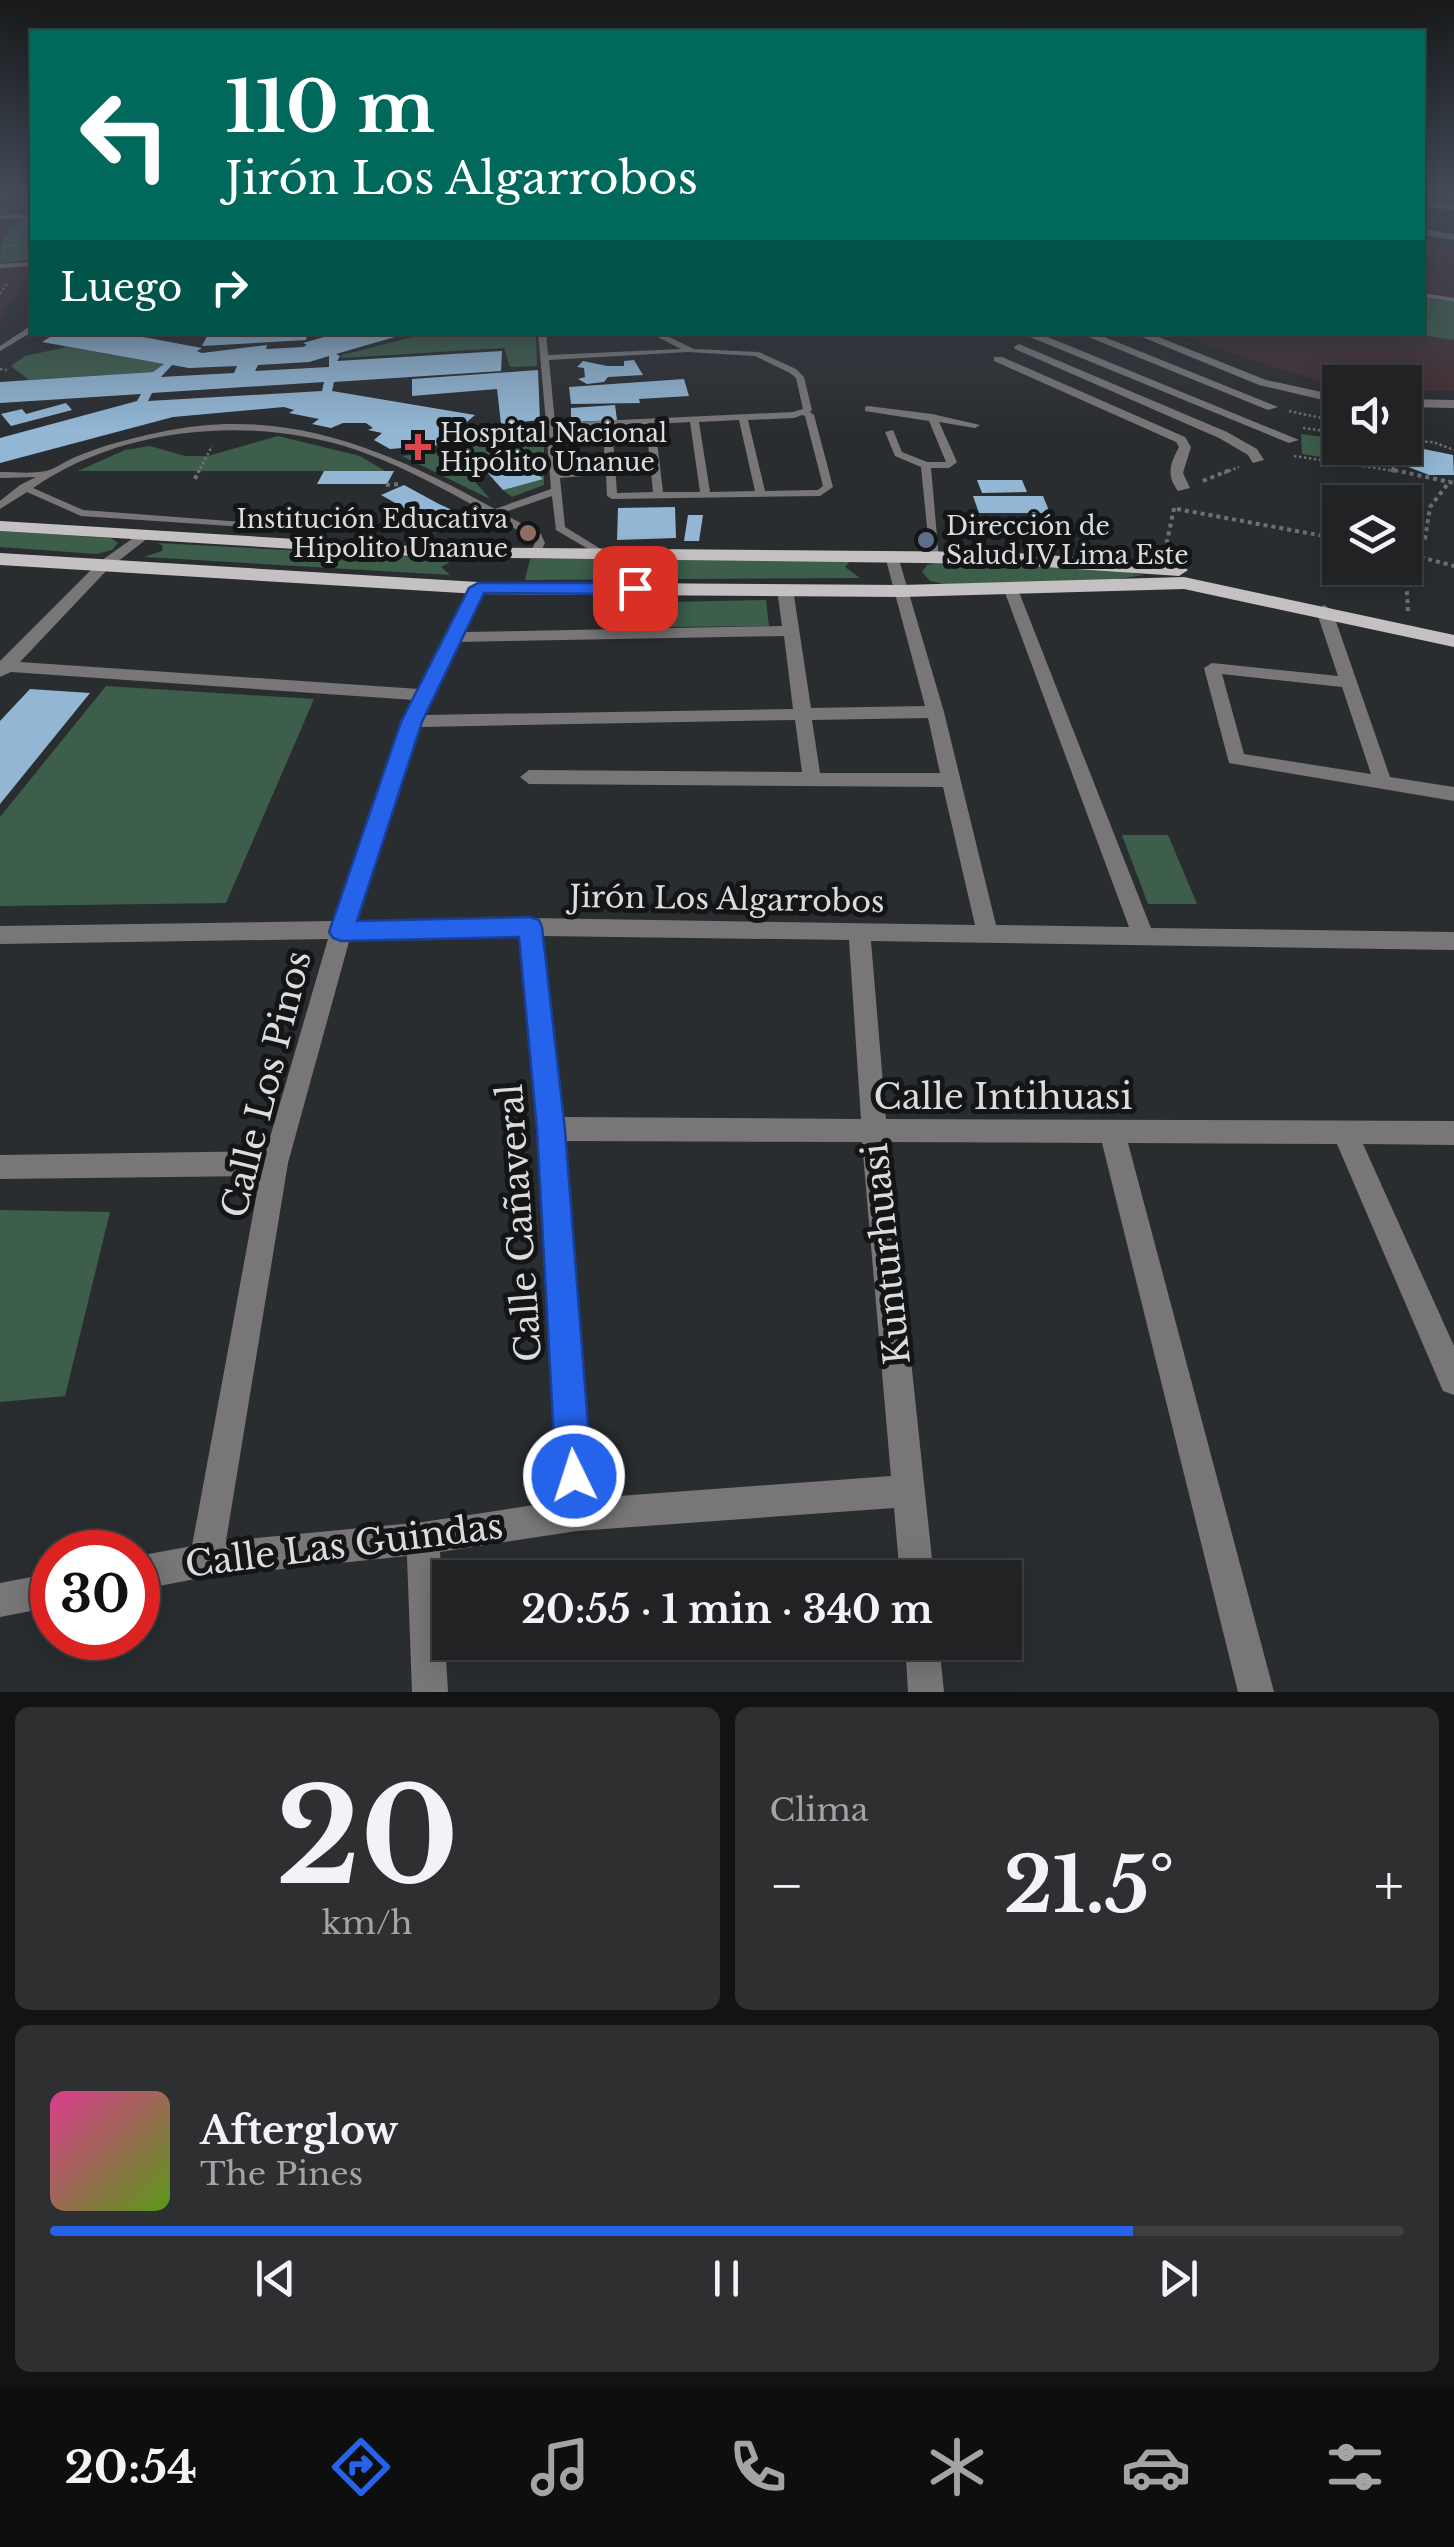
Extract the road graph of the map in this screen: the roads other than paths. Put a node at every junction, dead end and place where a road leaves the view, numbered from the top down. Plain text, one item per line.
1 (1425, 296) edge
2 (1454, 300) edge
3 (30, 331) edge
4 (540, 335) edge
5 (658, 335) edge
6 (1034, 335) dead end
7 (1087, 335) edge
8 (1142, 335) edge
9 (1019, 347) dead end
10 (0, 350) edge
11 (693, 351) junction
12 (544, 358) junction
13 (998, 359) dead end
14 (1198, 359) junction
15 (1174, 370) junction
16 (1138, 376) junction
17 (1110, 386) junction
18 (1077, 394) junction
19 (1322, 396) edge
20 (1422, 403) edge
21 (1454, 404) edge
22 (1272, 407) road end
23 (868, 409) dead end
24 (805, 413) junction
25 (932, 417) junction
26 (743, 418) junction
27 (694, 420) junction
28 (650, 422) junction
29 (606, 424) junction
30 (975, 425) dead end
31 (550, 426) junction
32 (500, 430) dead end
33 (890, 432) dead end
34 (1294, 433) road end
35 (551, 438) junction
36 (1258, 460) road end
37 (926, 465) junction
38 (46, 474) junction
39 (0, 475) edge
40 (611, 475) junction
41 (556, 483) junction
42 (24, 487) junction
43 (1184, 488) road end
44 (762, 494) junction
45 (706, 496) junction
46 (659, 497) junction
47 (0, 506) edge
48 (493, 513) junction
49 (0, 526) edge
50 (269, 527) dead end
51 (143, 535) junction
52 (536, 554) junction
53 (604, 554) junction
54 (892, 556) junction
55 (936, 557) junction
56 (0, 558) edge
57 (103, 566) junction
58 (478, 588) junction
59 (785, 589) junction
60 (1012, 590) junction
61 (902, 591) junction
62 (1324, 610) junction
63 (1454, 624) edge
64 (792, 631) junction
65 (453, 637) junction
66 (1454, 641) edge
67 (2, 668) edge
68 (1350, 682) junction
69 (423, 696) junction
70 (936, 712) junction
71 (806, 714) junction
72 (412, 722) junction
73 (528, 777) dead end
74 (812, 779) junction
75 (949, 780) junction
76 (1382, 780) junction
77 (1454, 794) edge
78 (530, 927) junction
79 (859, 930) junction
80 (341, 932) junction
81 (987, 932) junction
82 (0, 935) edge
83 (1143, 935) junction
84 (1454, 941) edge
85 (551, 1130) junction
86 (874, 1131) junction
87 (1112, 1132) junction
88 (1344, 1133) junction
89 (1454, 1134) edge
90 (275, 1163) junction
91 (0, 1167) edge
92 (1454, 1380) edge
93 (910, 1491) junction
94 (577, 1515) junction
95 (423, 1538) junction
96 (206, 1560) junction
97 (916, 1560) edge
98 (160, 1569) edge
99 (30, 1594) edge
100 (0, 1600) edge
101 (923, 1660) edge
102 (430, 1692) edge
103 (926, 1692) edge
104 (1256, 1692) edge

1 - 2 lane
3 - 10 lane
4 - 12 lane
5 - 11 lane
6 - 16 street
7 - 15 street
8 - 14 street
9 - 17 street
11 - 12 lane
11 - 24 lane
12 - 31 lane
13 - 18 street
14 - 15 street
14 - 19 street
15 - 16 street
15 - 22 street
16 - 17 street
16 - 34 street
17 - 18 street
17 - 36 street
18 - 43 street
20 - 21 street
23 - 25 lane
24 - 26 lane
24 - 44 lane
25 - 30 lane
25 - 37 lane
26 - 27 lane
26 - 44 lane
27 - 28 lane
27 - 45 lane
28 - 29 lane
28 - 46 lane
29 - 31 lane
29 - 40 lane
31 - 35 lane
32 - 35 lane
33 - 37 lane
35 - 41 lane
37 - 55 lane
38 - 39 lane
38 - 42 lane
38 - 48 lane
40 - 41 lane
40 - 46 lane
41 - 48 lane
41 - 53 lane
42 - 47 lane
42 - 50 lane
44 - 45 lane
45 - 46 lane
48 - 52 lane
49 - 51 main road
51 - 52 main road
51 - 57 street
52 - 53 main road
53 - 54 main road
54 - 55 main road
54 - 61 street
55 - 63 main road
56 - 57 main road
57 - 58 main road
57 - 67 street
58 - 59 main road
58 - 65 street, Calle Los Pinos
59 - 61 main road
59 - 64 street
60 - 61 main road
60 - 62 main road
60 - 83 street
61 - 70 street
62 - 66 main road
62 - 68 street
64 - 65 street
64 - 71 street
65 - 69 street, Calle Los Pinos
67 - 69 street
68 - 76 street
68 - 76 street
69 - 72 street, Calle Los Pinos
70 - 71 street
70 - 75 street
71 - 72 street
71 - 74 street
72 - 80 street, Calle Los Pinos
73 - 74 street
74 - 75 street
75 - 81 street
76 - 77 street
78 - 79 street, Jirón Los Algarrobos
78 - 80 street, Jirón Los Algarrobos
78 - 85 street, Calle Cañaveral
79 - 81 street, Jirón Los Algarrobos
79 - 86 street, Kunturhuasi
80 - 82 street, Jirón Los Algarrobos
80 - 90 street, Calle Los Pinos
81 - 83 street, Jirón Los Algarrobos
83 - 84 street, Jirón Los Algarrobos
85 - 86 street, Calle Intihuasi
85 - 94 street, Calle Cañaveral
86 - 87 street, Calle Intihuasi
86 - 93 street, Kunturhuasi
87 - 88 street, Calle Intihuasi
87 - 104 street
88 - 89 street, Calle Intihuasi
88 - 92 street
90 - 91 street
90 - 96 street, Calle Los Pinos
93 - 94 street, Calle Las Guindas
93 - 97 street, Kunturhuasi
94 - 95 street, Calle Las Guindas
95 - 96 street, Calle Las Guindas
95 - 102 street
96 - 98 street, Calle Las Guindas
99 - 100 street
101 - 103 street

